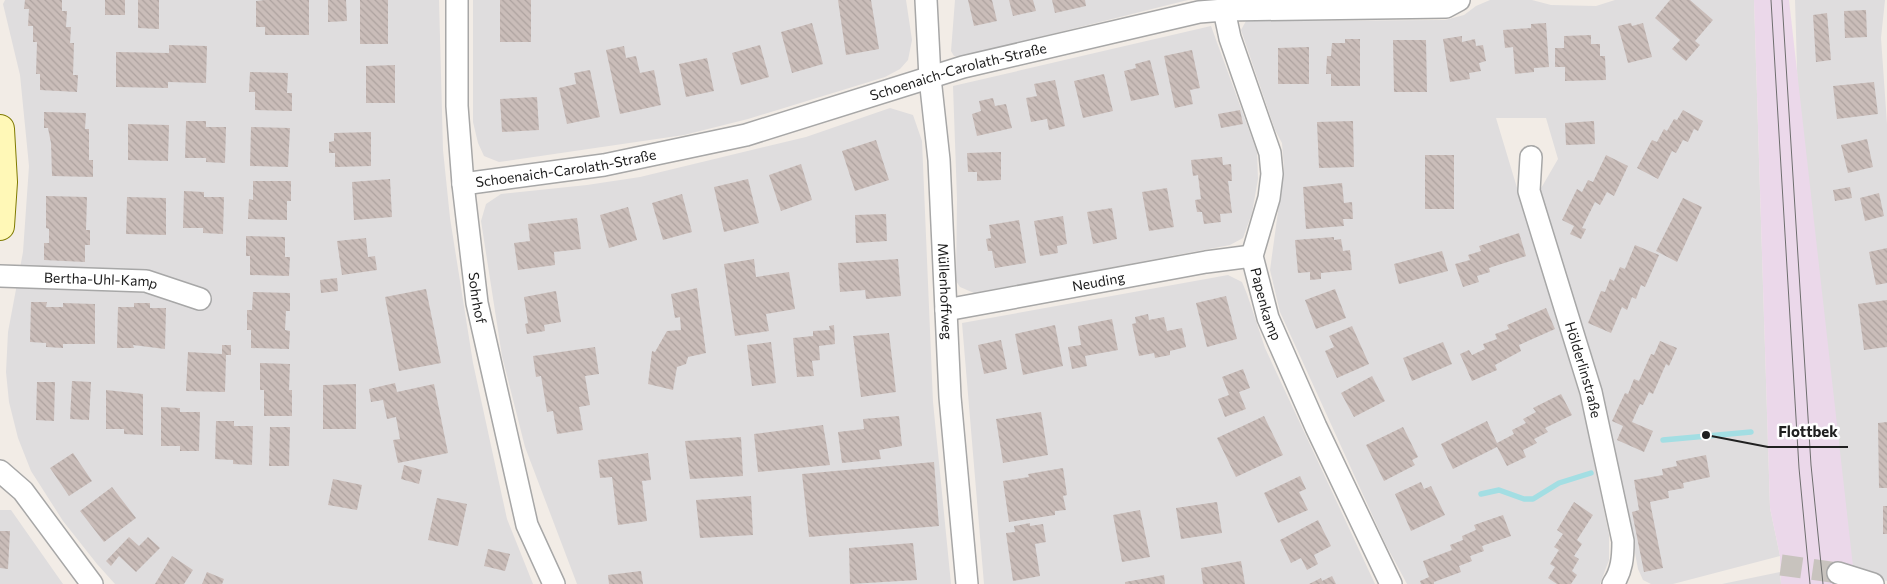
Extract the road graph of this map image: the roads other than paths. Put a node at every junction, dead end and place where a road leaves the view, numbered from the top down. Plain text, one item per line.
1 (457, 0) edge
2 (1459, 0) edge
3 (929, 4) edge
4 (1224, 10) junction
5 (930, 78) junction
6 (0, 129) edge
7 (1531, 157) dead end
8 (463, 184) junction
9 (0, 226) edge
10 (1252, 256) junction
11 (0, 276) edge
12 (200, 299) dead end
13 (946, 310) junction
14 (0, 471) edge
15 (1838, 573) tunnel mouth
16 (92, 584) edge
17 (554, 584) edge
18 (967, 584) edge
19 (1391, 584) edge
20 (1613, 584) edge
21 (1873, 584) edge

1 - 8 street, Sohrhof
2 - 4 street, Schoenaich-Carolath-Straße
3 - 5 street, Müllenhoffweg
4 - 5 street, Schoenaich-Carolath-Straße
4 - 10 street, Papenkamp
5 - 8 street, Schoenaich-Carolath-Straße
5 - 13 street, Müllenhoffweg
6 - 9 street
7 - 20 street, Hölderlinstraße
8 - 17 street, Sohrhof
10 - 13 street, Neuding
10 - 19 street, Papenkamp
11 - 12 street, Bertha-Uhl-Kamp
13 - 18 street, Müllenhoffweg
14 - 16 street
15 - 21 street

